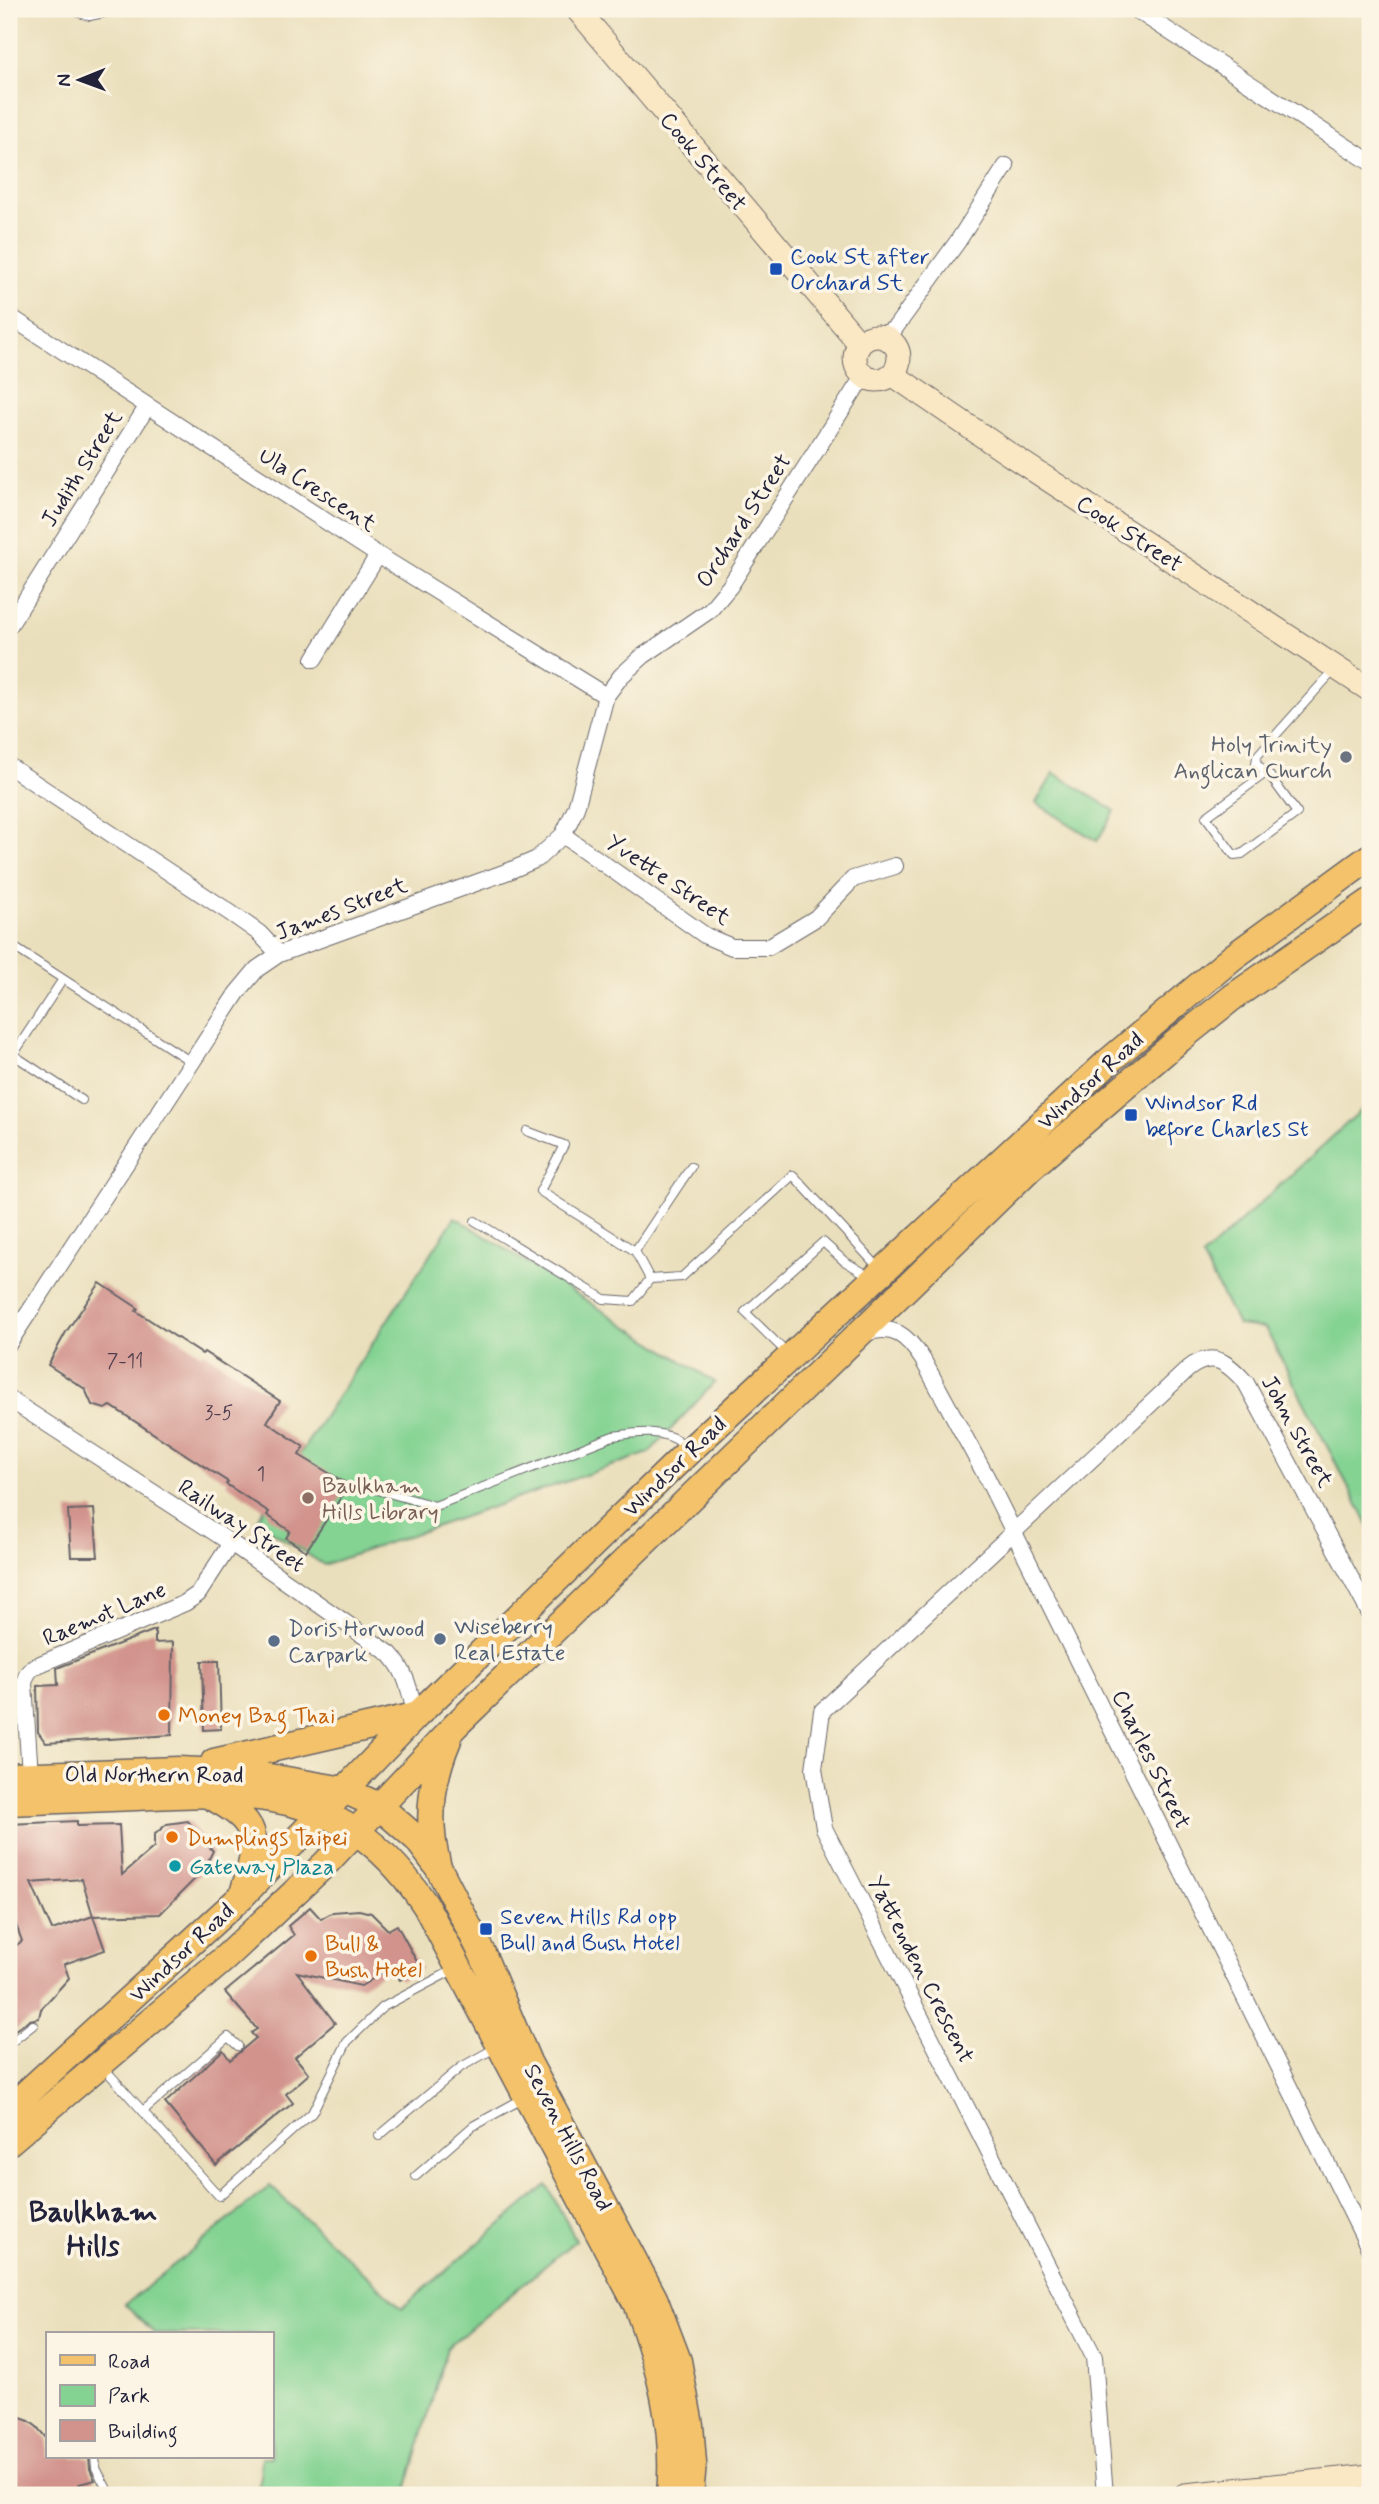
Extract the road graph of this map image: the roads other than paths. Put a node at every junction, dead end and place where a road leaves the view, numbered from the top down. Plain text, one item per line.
1 (80, 9) edge
2 (104, 9) edge
3 (577, 9) edge
4 (1135, 9) edge
5 (1370, 162) edge
6 (1006, 166) dead end
7 (9, 317) edge
8 (881, 336) junction
9 (860, 344) junction
10 (880, 376) junction
11 (147, 407) junction
12 (378, 555) junction
13 (9, 625) edge
14 (314, 659) dead end
15 (1336, 668) junction
16 (1370, 690) edge
17 (606, 696) junction
18 (9, 766) edge
19 (1267, 772) junction
20 (563, 835) junction
21 (1370, 857) edge
22 (895, 866) dead end
23 (1370, 902) edge
24 (9, 944) edge
25 (279, 954) junction
26 (63, 979) junction
27 (11, 1054) edge
28 (192, 1063) junction
29 (82, 1100) dead end
30 (527, 1131) dead end
31 (691, 1167) dead end
32 (475, 1221) dead end
33 (635, 1251) junction
34 (877, 1274) junction
35 (650, 1279) junction
36 (859, 1334) junction
37 (9, 1343) edge
38 (790, 1356) junction
39 (9, 1399) edge
40 (690, 1450) junction
41 (360, 1485) dead end
42 (1018, 1527) junction
43 (231, 1543) junction
44 (1370, 1614) edge
45 (416, 1716) junction
46 (455, 1726) junction
47 (178, 1770) junction
48 (19, 1776) edge
49 (344, 1790) junction
50 (203, 1793) junction
51 (9, 1802) edge
52 (379, 1806) junction
53 (323, 1813) junction
54 (356, 1831) junction
55 (438, 1867) junction
56 (242, 1896) junction
57 (457, 1968) junction
58 (33, 2025) dead end
59 (9, 2043) edge
60 (499, 2045) junction
61 (238, 2046) dead end
62 (95, 2063) junction
63 (61, 2075) dead end
64 (526, 2097) junction
65 (12, 2103) edge
66 (143, 2111) junction
67 (379, 2136) dead end
68 (9, 2142) edge
69 (416, 2176) dead end
70 (1370, 2250) edge
71 (95, 2458) edge
72 (1370, 2476) edge
73 (110, 2495) edge
74 (670, 2495) edge
75 (690, 2495) edge
76 (1105, 2495) edge
77 (1189, 2495) edge

1 - 2 street
3 - 9 main road, Cook Street
4 - 5 street
6 - 8 street
7 - 11 street, Ula Crescent
8 - 9 main road
8 - 10 main road
9 - 10 main road
10 - 15 main road, Cook Street
10 - 17 street, Orchard Street
11 - 12 street, Ula Crescent
11 - 13 street, Judith Street
12 - 14 street
12 - 17 street, Ula Crescent
15 - 16 main road, Cook Street
15 - 19 lane
17 - 20 street, James Street
18 - 25 street
19 - 19 lane
20 - 22 street, Yvette Street
20 - 25 street, James Street
21 - 34 main road, Windsor Road
23 - 36 main road, Windsor Road
24 - 26 lane
25 - 28 street, James Street
26 - 27 lane
26 - 28 lane
27 - 29 lane
28 - 37 street, James Street
30 - 33 lane
31 - 33 lane
32 - 35 lane
33 - 35 lane
34 - 35 lane
34 - 38 main road, Windsor Road
34 - 38 lane
36 - 42 street, Charles Street
36 - 46 main road, Windsor Road
38 - 40 main road, Windsor Road
39 - 43 street, Railway Street
40 - 41 lane
40 - 45 main road, Windsor Road
42 - 44 street, John Street
42 - 70 street, Charles Street
42 - 76 street, Yattenden Crescent
43 - 45 street, Railway Street
43 - 48 street, Raemot Lane
45 - 47 main road
45 - 49 main road, Windsor Road
46 - 52 main road, Windsor Road
46 - 55 main road
47 - 48 main road, Old Northern Road
47 - 49 main road, Old Northern Road
49 - 52 main road, Old Northern Road
49 - 53 main road, Windsor Road
50 - 51 main road, Old Northern Road
50 - 53 main road, Old Northern Road
50 - 56 main road
52 - 54 main road, Windsor Road
52 - 55 main road, Seven Hills Road
53 - 54 main road, Old Northern Road
53 - 56 main road, Windsor Road
54 - 57 main road, Seven Hills Road
54 - 62 main road, Windsor Road
55 - 75 main road, Seven Hills Road
56 - 65 main road, Windsor Road
57 - 60 main road, Seven Hills Road
57 - 66 lane
58 - 59 lane
60 - 64 main road, Seven Hills Road
60 - 67 lane
61 - 66 lane
62 - 66 lane
62 - 68 main road, Windsor Road
63 - 65 lane
64 - 69 lane
64 - 74 main road, Seven Hills Road
71 - 73 lane
72 - 77 main road

